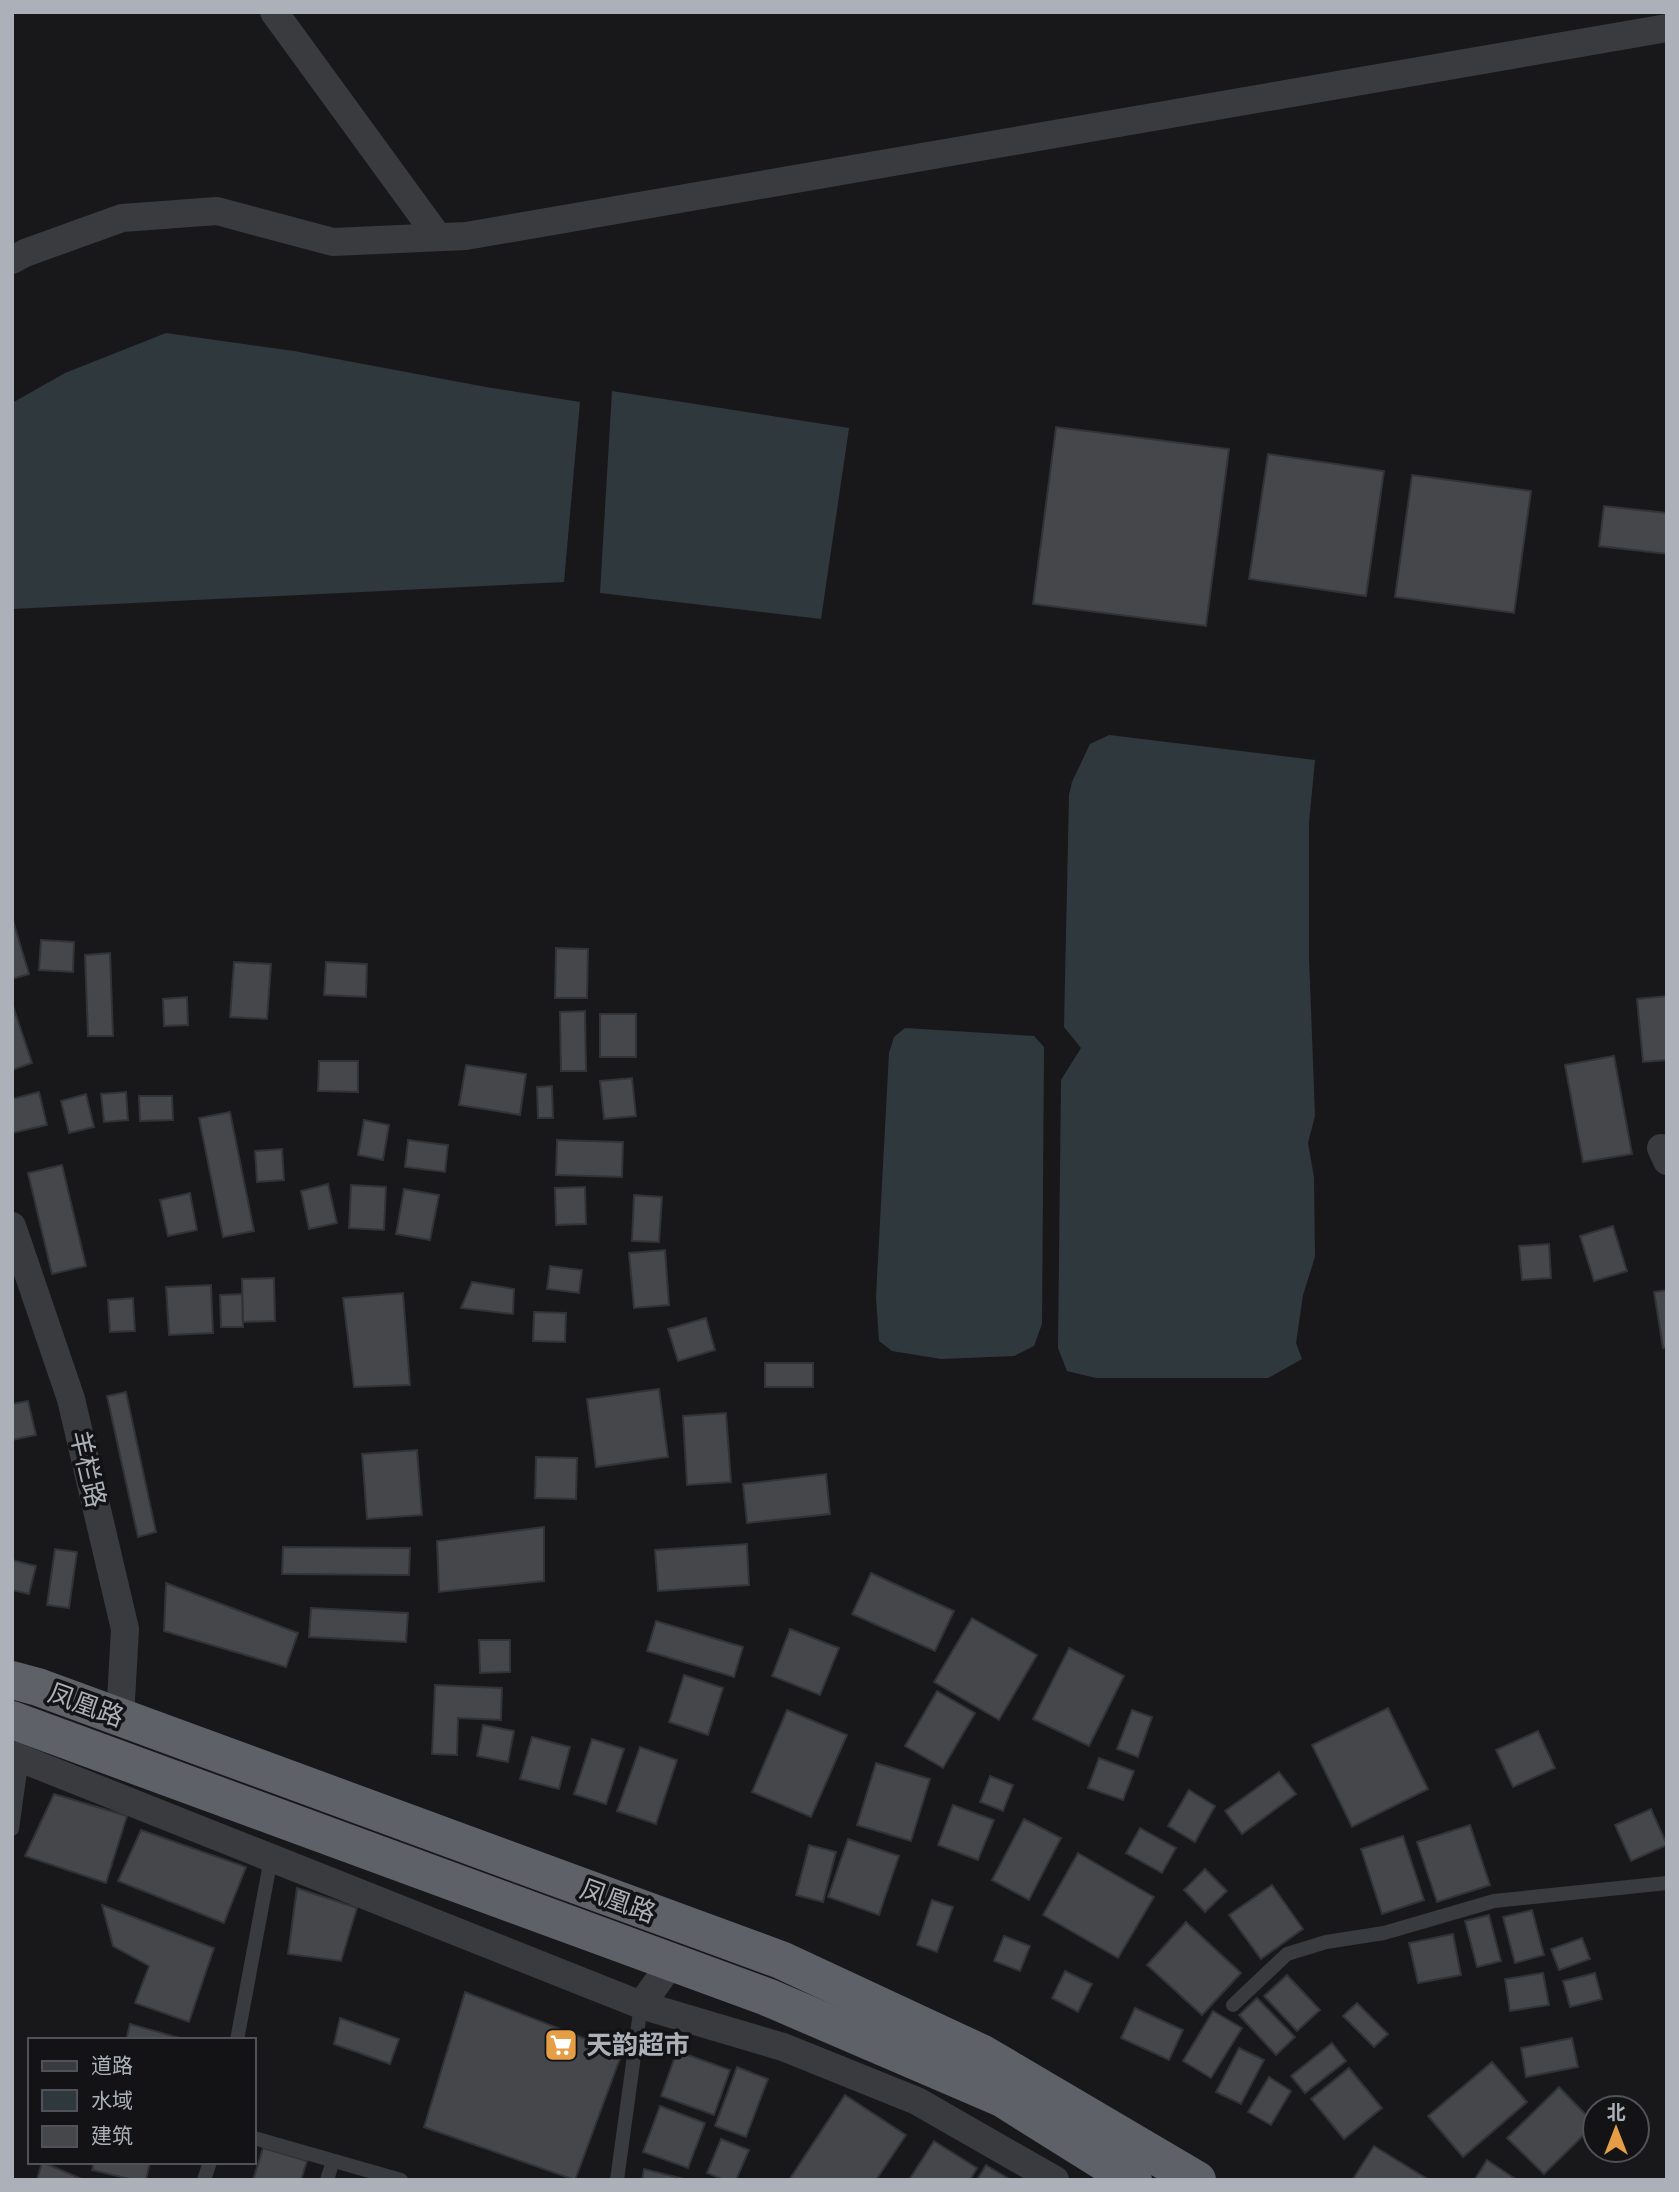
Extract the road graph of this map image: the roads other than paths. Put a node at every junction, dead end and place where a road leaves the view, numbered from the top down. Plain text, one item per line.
1 (275, 12) edge
2 (1667, 28) edge
3 (438, 237) junction
4 (12, 260) edge
5 (12, 1226) edge
6 (12, 1680) edge
7 (120, 1718) junction
8 (20, 1740) edge
9 (12, 1829) edge
10 (271, 1858) junction
11 (1667, 1883) edge
12 (673, 1962) junction
13 (641, 2005) junction
14 (1233, 2005) dead end
15 (237, 2038) edge
16 (256, 2139) edge
17 (334, 2161) junction
18 (327, 2180) edge
19 (401, 2180) edge
20 (617, 2180) edge
21 (1055, 2180) edge
22 (1133, 2180) edge
23 (1197, 2180) edge

1 - 3 street
2 - 3 street
3 - 4 street
5 - 7 street, 羊栏路
6 - 7 highway, 凤凰路
7 - 23 highway, 凤凰路
8 - 9 lane
8 - 10 street
8 - 12 highway, 凤凰路
10 - 13 street
10 - 15 lane
11 - 14 lane
12 - 13 street
12 - 22 highway, 凤凰路
13 - 20 lane
13 - 21 street
16 - 17 lane
17 - 18 lane
17 - 19 lane

